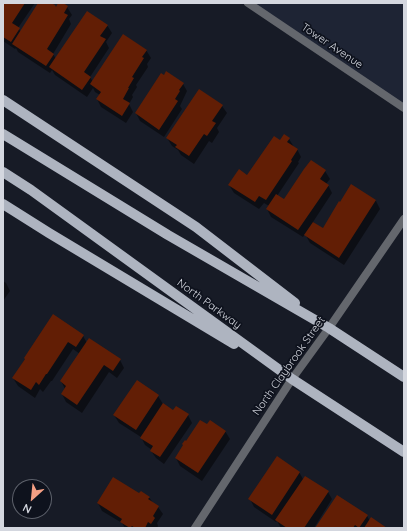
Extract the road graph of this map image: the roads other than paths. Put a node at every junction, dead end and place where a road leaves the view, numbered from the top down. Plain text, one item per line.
1 (248, 3) edge
2 (3, 100) edge
3 (404, 108) edge
4 (3, 134) edge
5 (3, 172) edge
6 (3, 204) edge
7 (404, 219) edge
8 (329, 328) junction
9 (404, 377) edge
10 (292, 379) junction
11 (404, 452) edge
12 (195, 528) edge

1 - 3 street, Tower Avenue
2 - 8 main road
4 - 8 main road
5 - 10 main road, North Parkway
6 - 10 main road
7 - 8 street, North Claybrook Street
8 - 9 main road
8 - 10 street, North Claybrook Street
10 - 11 main road, North Parkway
10 - 12 street, North Claybrook Street

